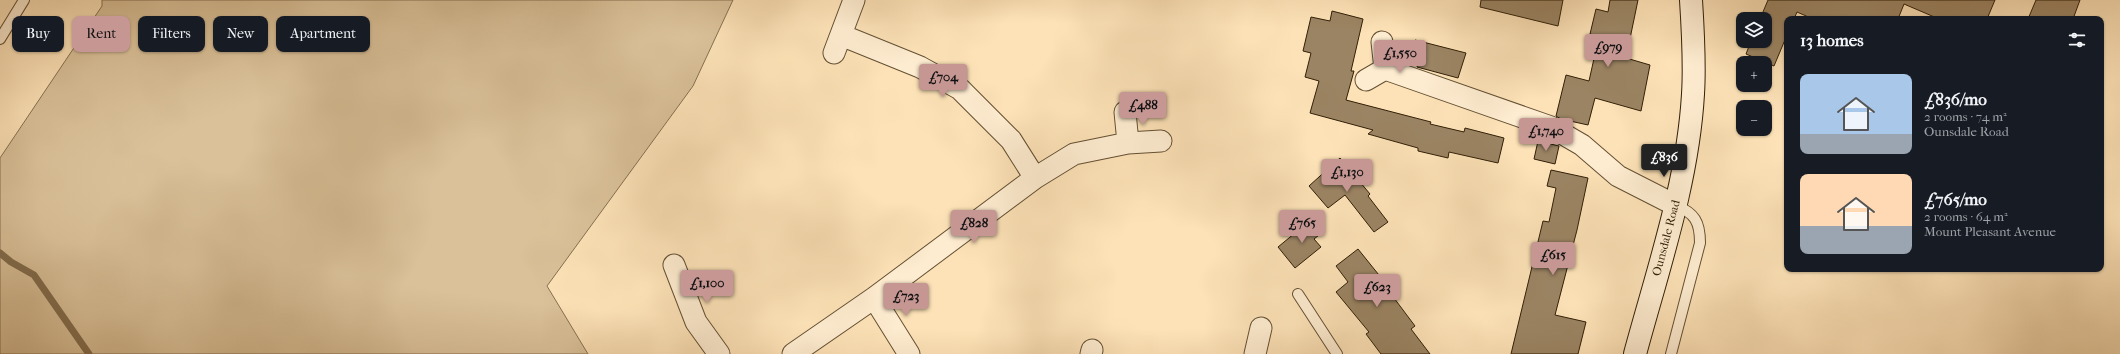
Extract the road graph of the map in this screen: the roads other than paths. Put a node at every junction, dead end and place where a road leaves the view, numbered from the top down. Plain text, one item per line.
1 (24, 0) edge
2 (854, 0) edge
3 (1691, 0) edge
4 (0, 39) edge
5 (1382, 42) dead end
6 (1385, 69) junction
7 (1366, 80) dead end
8 (1125, 112) dead end
9 (1161, 141) dead end
10 (1128, 143) junction
11 (1034, 178) junction
12 (1675, 205) junction
13 (674, 265) dead end
14 (1298, 294) dead end
15 (874, 298) junction
16 (1261, 328) dead end
17 (718, 354) edge
18 (793, 354) edge
19 (909, 354) edge
20 (1255, 354) edge
21 (1337, 354) edge
22 (1634, 354) edge
23 (1671, 354) edge

1 - 4 lane
2 - 11 street
3 - 12 street, Ounsdale Road
5 - 6 street
6 - 7 street
6 - 12 street
8 - 10 street
9 - 10 street
10 - 11 street
11 - 15 street
12 - 22 street, Ounsdale Road
12 - 23 lane
13 - 17 street
14 - 21 lane
15 - 18 street
15 - 19 street
16 - 20 street

